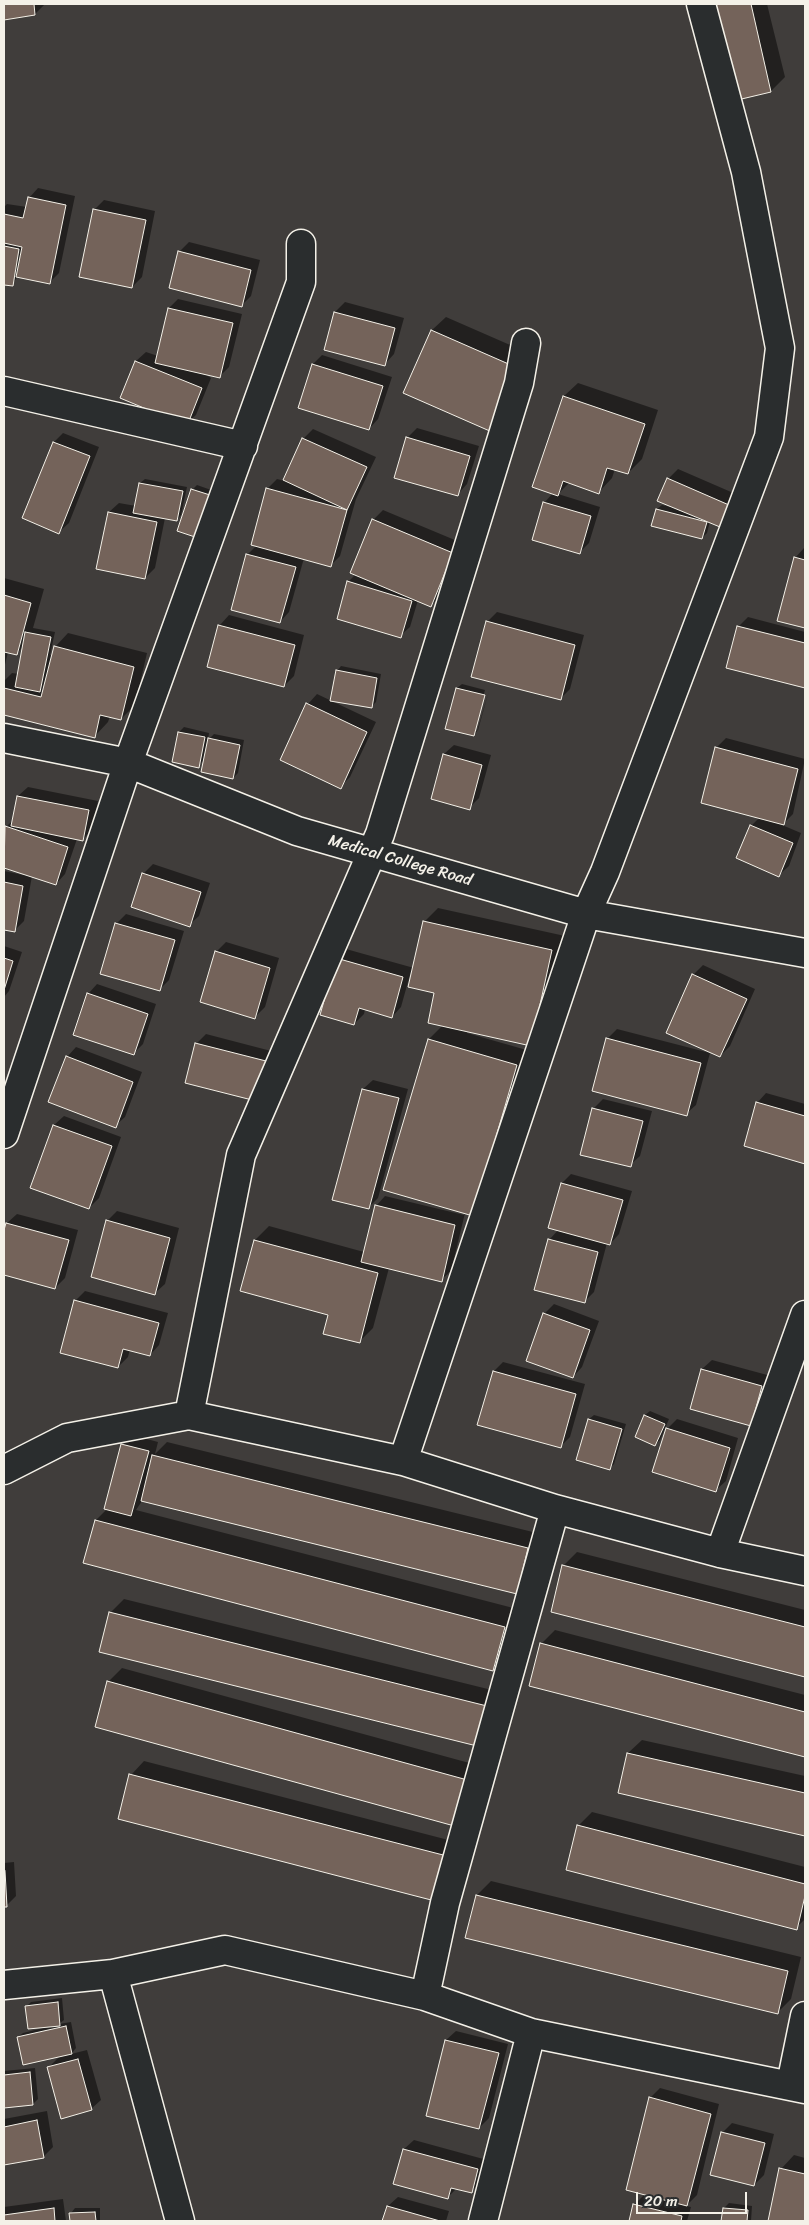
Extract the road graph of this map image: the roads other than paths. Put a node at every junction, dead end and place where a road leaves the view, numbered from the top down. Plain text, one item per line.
1 (701, 4) edge
2 (301, 244) dead end
3 (526, 343) dead end
4 (4, 391) edge
5 (242, 446) junction
6 (4, 738) edge
7 (128, 763) junction
8 (372, 853) junction
9 (586, 914) junction
10 (805, 953) edge
11 (4, 1134) edge
12 (805, 1314) edge
13 (189, 1415) junction
14 (403, 1461) junction
15 (4, 1470) edge
16 (555, 1509) junction
17 (720, 1553) junction
18 (805, 1571) edge
19 (113, 1974) junction
20 (4, 1985) edge
21 (425, 1996) junction
22 (805, 2016) edge
23 (531, 2033) junction
24 (798, 2087) edge
25 (180, 2221) edge
26 (483, 2221) edge

1 - 9 street
2 - 5 street
3 - 8 street
4 - 5 street
5 - 7 street
6 - 7 street, Medical College Road
7 - 8 street, Medical College Road
7 - 11 street
8 - 9 street, Medical College Road
8 - 13 street
9 - 10 street, Medical College Road
9 - 14 street
12 - 17 street
13 - 14 street
13 - 15 street
14 - 16 street
16 - 17 street
16 - 21 street
17 - 18 street
19 - 20 street
19 - 21 street
19 - 25 street
21 - 23 street
22 - 24 street
23 - 24 street
23 - 26 street

